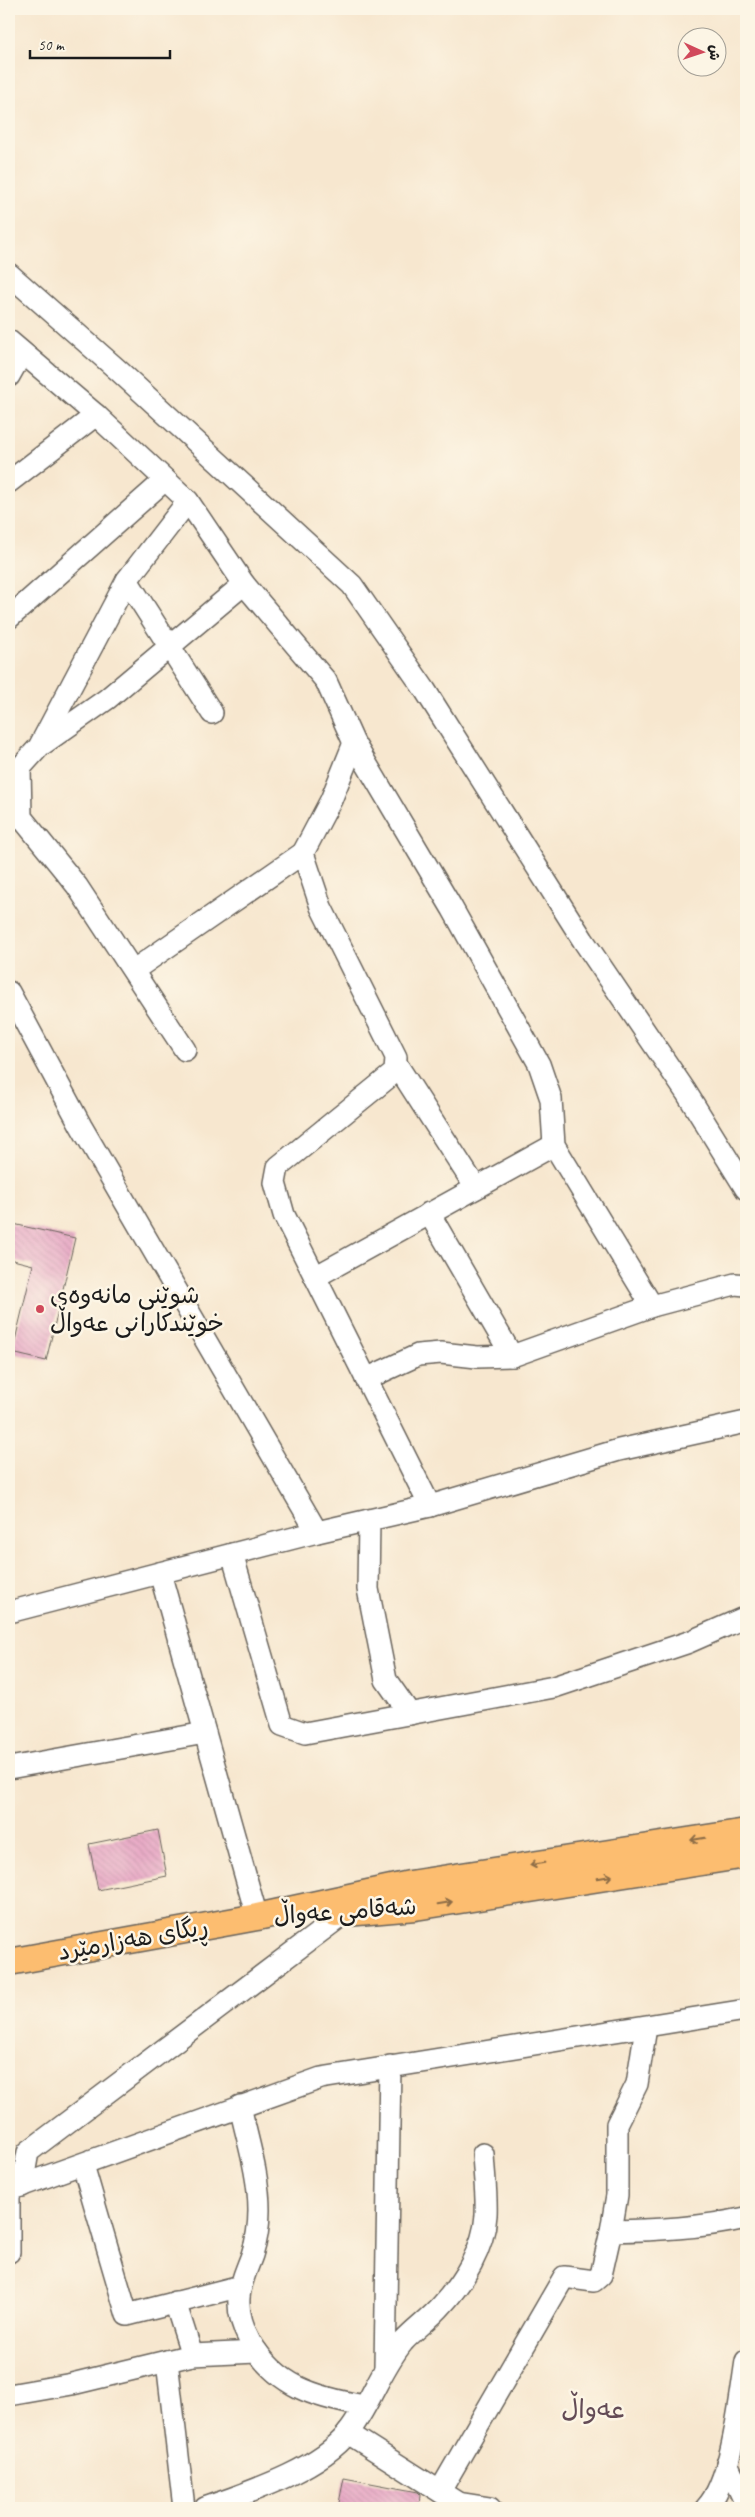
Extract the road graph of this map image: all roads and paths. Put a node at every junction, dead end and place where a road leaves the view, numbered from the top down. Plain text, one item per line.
1 (9, 274) edge
2 (15, 347) edge
3 (9, 376) edge
4 (96, 415) junction
5 (165, 480) junction
6 (9, 482) edge
7 (188, 501) junction
8 (127, 580) junction
9 (244, 584) junction
10 (9, 618) edge
11 (169, 646) junction
12 (212, 713) dead end
13 (354, 743) junction
14 (39, 747) junction
15 (15, 820) edge
16 (303, 853) junction
17 (134, 970) junction
18 (9, 992) edge
19 (186, 1050) dead end
20 (397, 1064) junction
21 (554, 1145) junction
22 (476, 1188) junction
23 (746, 1189) edge
24 (429, 1213) junction
25 (315, 1277) junction
26 (746, 1284) edge
27 (652, 1306) junction
28 (512, 1356) junction
29 (366, 1379) junction
30 (746, 1422) edge
31 (430, 1506) junction
32 (369, 1520) junction
33 (317, 1532) junction
34 (232, 1554) junction
35 (160, 1573) junction
36 (9, 1612) edge
37 (746, 1617) edge
38 (410, 1714) junction
39 (204, 1733) junction
40 (9, 1768) edge
41 (746, 1832) edge
42 (746, 1855) edge
43 (345, 1913) junction
44 (257, 1917) junction
45 (9, 1962) edge
46 (746, 2010) edge
47 (646, 2027) junction
48 (390, 2066) junction
49 (240, 2106) junction
50 (483, 2154) dead end
51 (83, 2164) junction
52 (13, 2189) edge
53 (746, 2218) edge
54 (610, 2231) junction
55 (9, 2252) edge
56 (241, 2286) junction
57 (175, 2302) junction
58 (257, 2352) junction
59 (192, 2356) junction
60 (746, 2361) edge
61 (167, 2362) junction
62 (385, 2367) junction
63 (9, 2395) edge
64 (364, 2406) junction
65 (348, 2433) junction
66 (727, 2463) junction
67 (440, 2491) junction
68 (231, 2504) edge
69 (746, 2504) edge
70 (457, 2506) edge
71 (184, 2508) edge
72 (204, 2508) edge
73 (490, 2508) edge
74 (706, 2508) edge

1 - 23 street
2 - 3 street
2 - 4 street
4 - 5 street
4 - 6 street
5 - 7 street
5 - 10 street
7 - 8 street
7 - 9 street
8 - 11 street
8 - 14 street
9 - 11 street
9 - 13 street
11 - 12 street
11 - 14 street
13 - 16 street
13 - 21 street
14 - 15 street
15 - 17 street
16 - 17 street
16 - 20 street
17 - 19 street
18 - 33 street
20 - 22 street
20 - 25 street
21 - 22 street
21 - 27 street
22 - 24 street
24 - 25 street
24 - 28 street
25 - 29 street
26 - 27 street
27 - 28 street
28 - 29 street
29 - 31 street
30 - 31 street
31 - 32 street
32 - 33 street
32 - 38 street
33 - 34 street
34 - 35 street
34 - 38 street
35 - 36 street
35 - 39 street
37 - 38 street
39 - 40 street
39 - 44 street
41 -> 44 main road, شەقامی عەواڵ
43 -> 42 main road, شەقامی عەواڵ
43 - 44 main road, شەقامی عەواڵ
43 - 52 street
44 - 45 main road, ڕیگای هەزارمێرد
46 - 47 street
47 - 48 street
47 - 54 street
48 - 49 street
48 - 62 street
49 - 51 street
49 - 56 street
50 - 62 street
51 - 52 street
51 - 57 street
52 - 55 street
53 - 54 street
54 - 67 street
56 - 57 street
56 - 58 street
57 - 59 street
58 - 59 street
58 - 64 street
59 - 61 street
60 - 66 street
61 - 63 street
61 - 71 street
62 - 64 street
64 - 65 street
65 - 67 street
65 - 68 street
66 - 69 street
66 - 74 street
67 - 70 street
68 - 72 street
70 - 73 street

